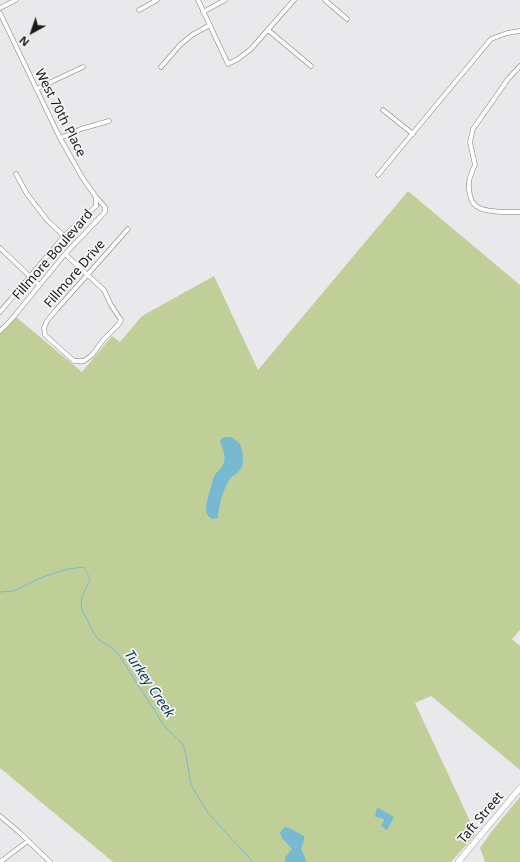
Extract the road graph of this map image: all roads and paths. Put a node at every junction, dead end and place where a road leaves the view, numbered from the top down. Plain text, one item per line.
1 (16, 0) edge
2 (157, 0) edge
3 (198, 0) edge
4 (225, 0) edge
5 (294, 0) edge
6 (325, 0) edge
7 (0, 8) edge
8 (139, 10) dead end
9 (203, 12) junction
10 (0, 13) edge
11 (347, 19) dead end
12 (210, 25) junction
13 (268, 30) junction
14 (520, 31) edge
15 (311, 66) dead end
16 (520, 66) edge
17 (83, 67) dead end
18 (161, 67) dead end
19 (36, 89) junction
20 (383, 110) dead end
21 (109, 121) dead end
22 (412, 134) junction
23 (60, 138) junction
24 (16, 174) dead end
25 (378, 175) dead end
26 (96, 197) junction
27 (520, 212) edge
28 (128, 229) dead end
29 (64, 236) junction
30 (0, 248) edge
31 (65, 254) junction
32 (88, 274) junction
33 (30, 277) junction
34 (39, 285) junction
35 (0, 312) edge
36 (0, 331) edge
37 (520, 788) edge
38 (0, 816) edge
39 (28, 841) junction
40 (0, 862) edge
41 (50, 862) edge
42 (458, 862) edge

1 - 7 street
2 - 8 street
3 - 9 street
4 - 9 street
5 - 13 street
6 - 11 street
9 - 12 street
10 - 19 street, West 70th Place
12 - 13 street
12 - 18 street
13 - 15 street
14 - 22 street
16 - 27 street
17 - 19 street
19 - 23 street, West 70th Place
20 - 22 street
21 - 23 street
22 - 25 street
23 - 26 street, West 70th Place
24 - 29 street
26 - 29 street, Fillmore Boulevard
26 - 31 street, Fillmore Boulevard
28 - 32 street, Fillmore Drive
29 - 33 street, Fillmore Boulevard
30 - 33 street
31 - 32 street
31 - 34 street, Fillmore Boulevard
32 - 32 street, Fillmore Drive
33 - 34 street
33 - 35 street, Fillmore Boulevard
34 - 36 street, Fillmore Boulevard
37 - 42 main road, Taft Street
38 - 39 street
39 - 40 street
39 - 41 street

